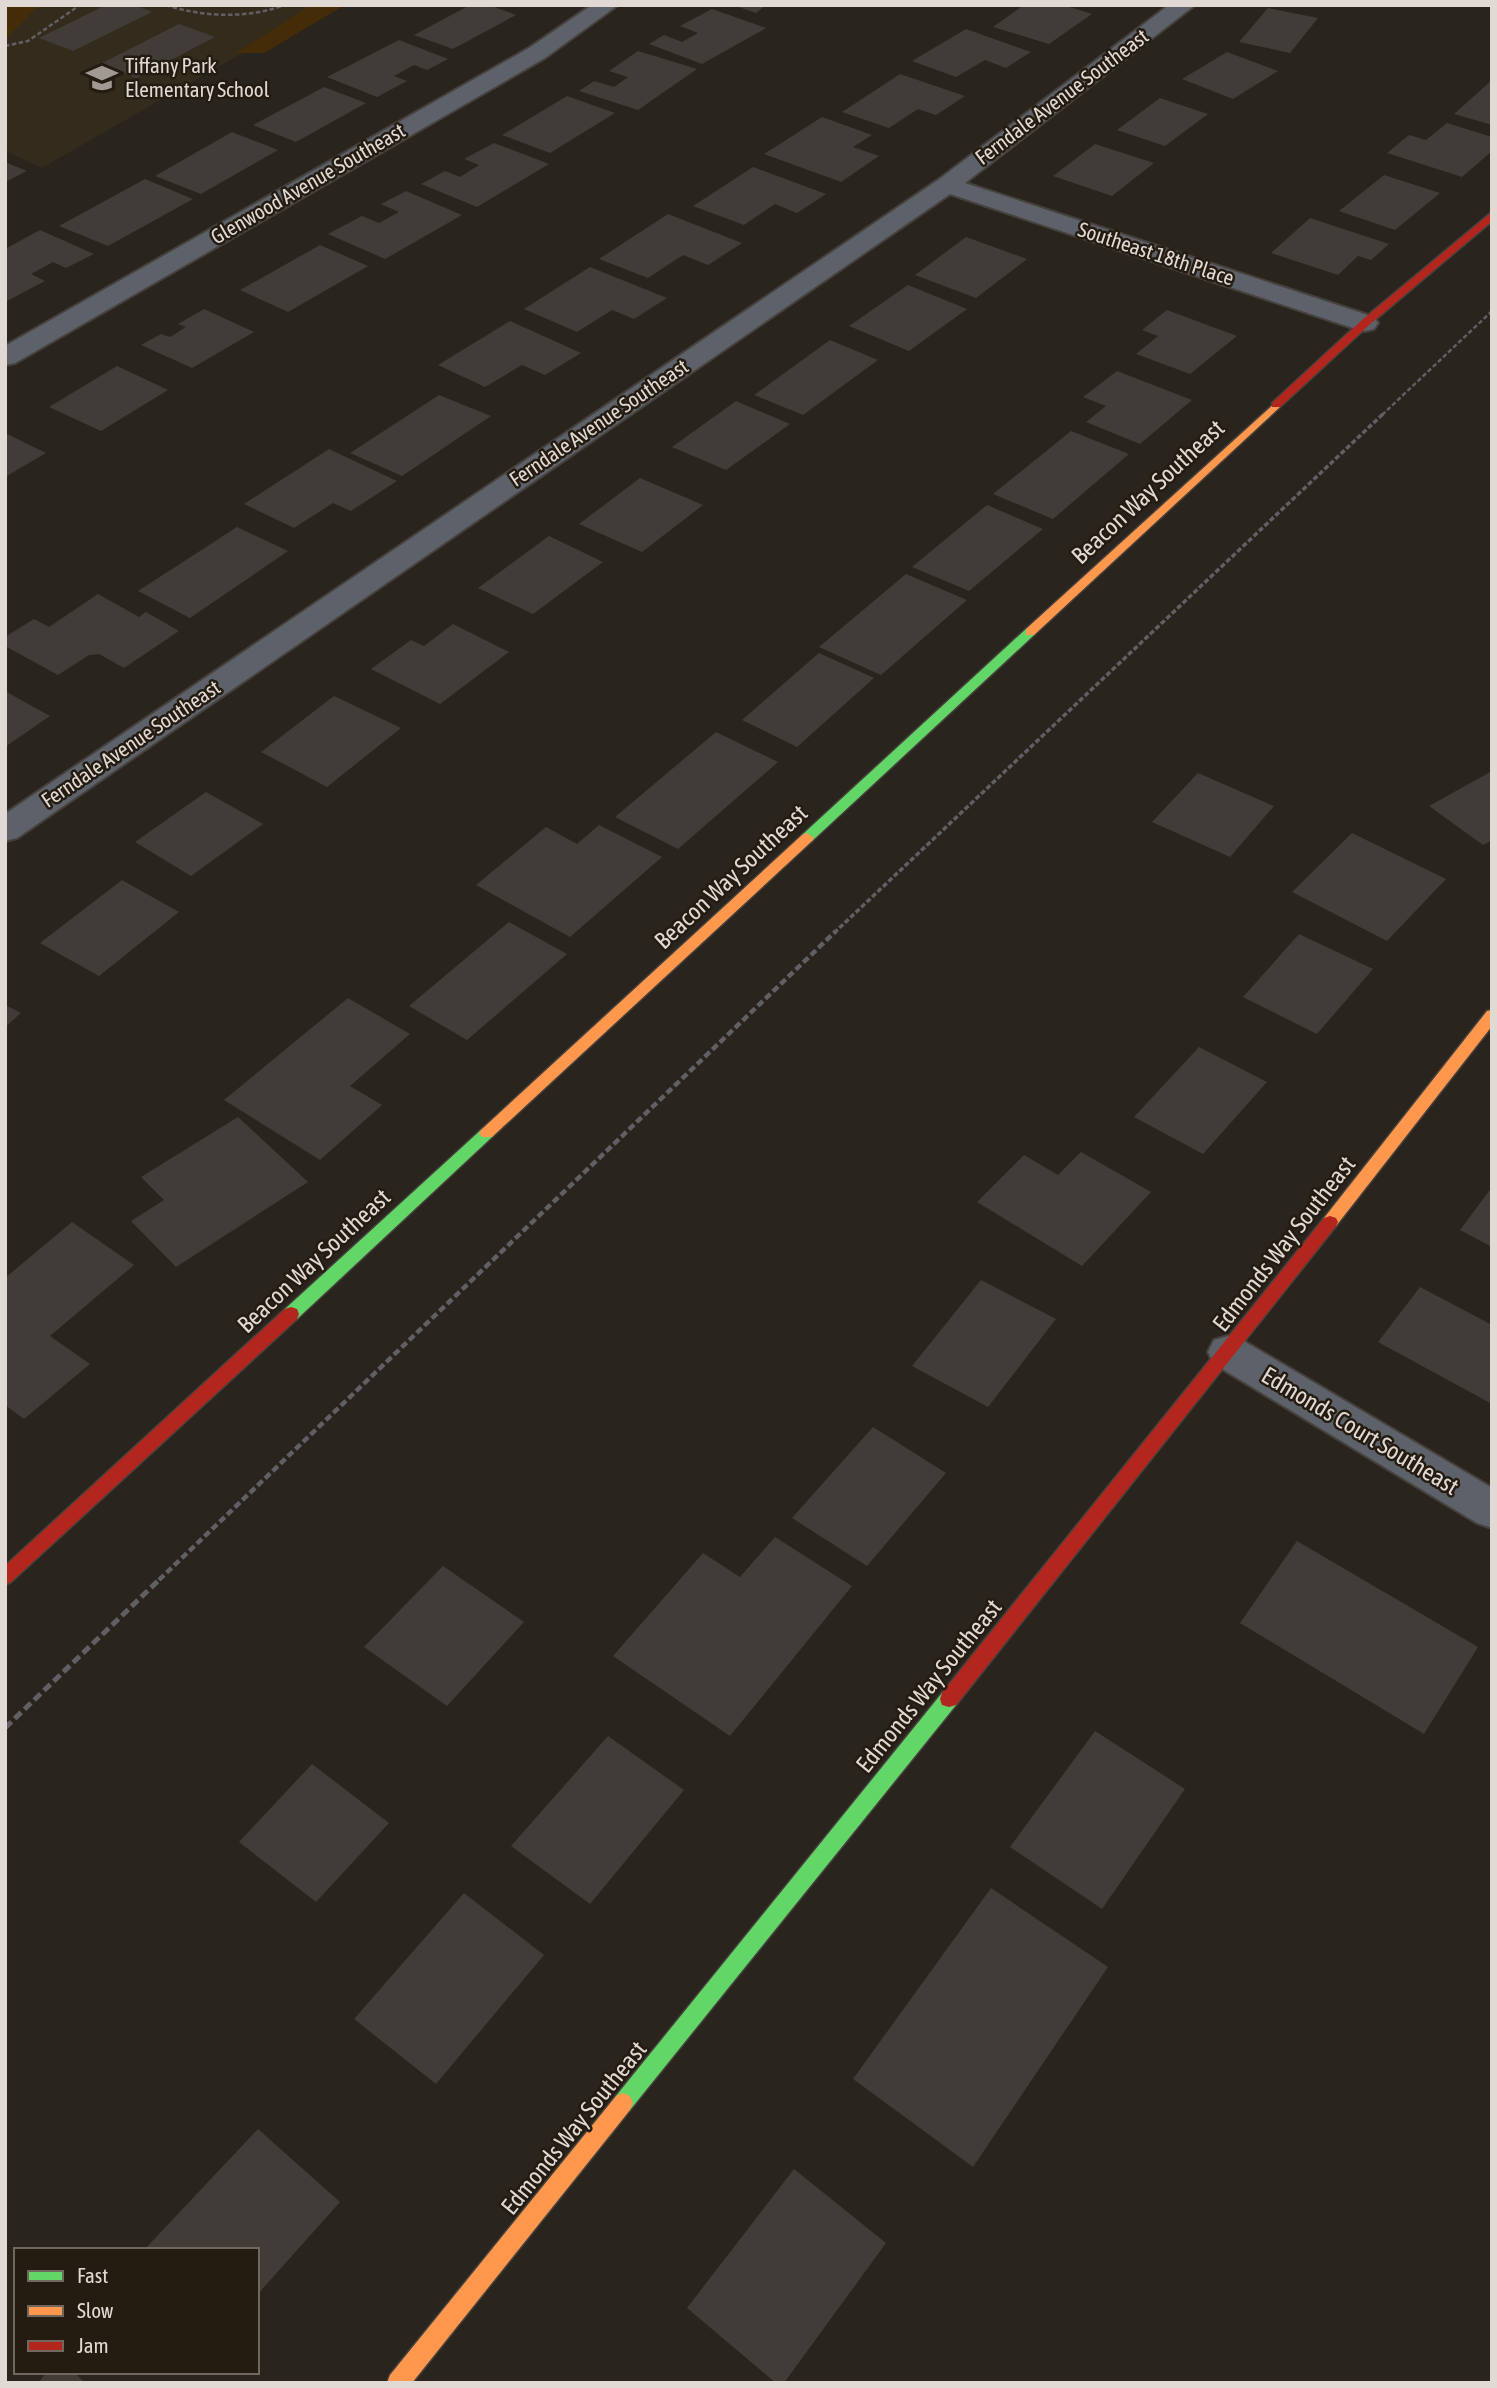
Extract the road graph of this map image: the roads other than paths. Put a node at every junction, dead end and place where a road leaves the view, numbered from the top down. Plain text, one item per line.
1 (607, 5) edge
2 (1184, 5) edge
3 (947, 185) junction
4 (1492, 215) edge
5 (1365, 323) junction
6 (5, 358) edge
7 (5, 830) edge
8 (1492, 1014) edge
9 (1228, 1352) junction
10 (1492, 1510) edge
11 (5, 1577) edge
12 (398, 2383) edge

1 - 6 street, Glenwood Avenue Southeast
2 - 3 street, Ferndale Avenue Southeast
3 - 5 street, Southeast 18th Place
3 - 7 street, Ferndale Avenue Southeast
4 - 5 street, Beacon Way Southeast
5 - 11 street, Beacon Way Southeast
8 - 9 street, Edmonds Way Southeast
9 - 10 street, Edmonds Court Southeast
9 - 12 street, Edmonds Way Southeast

